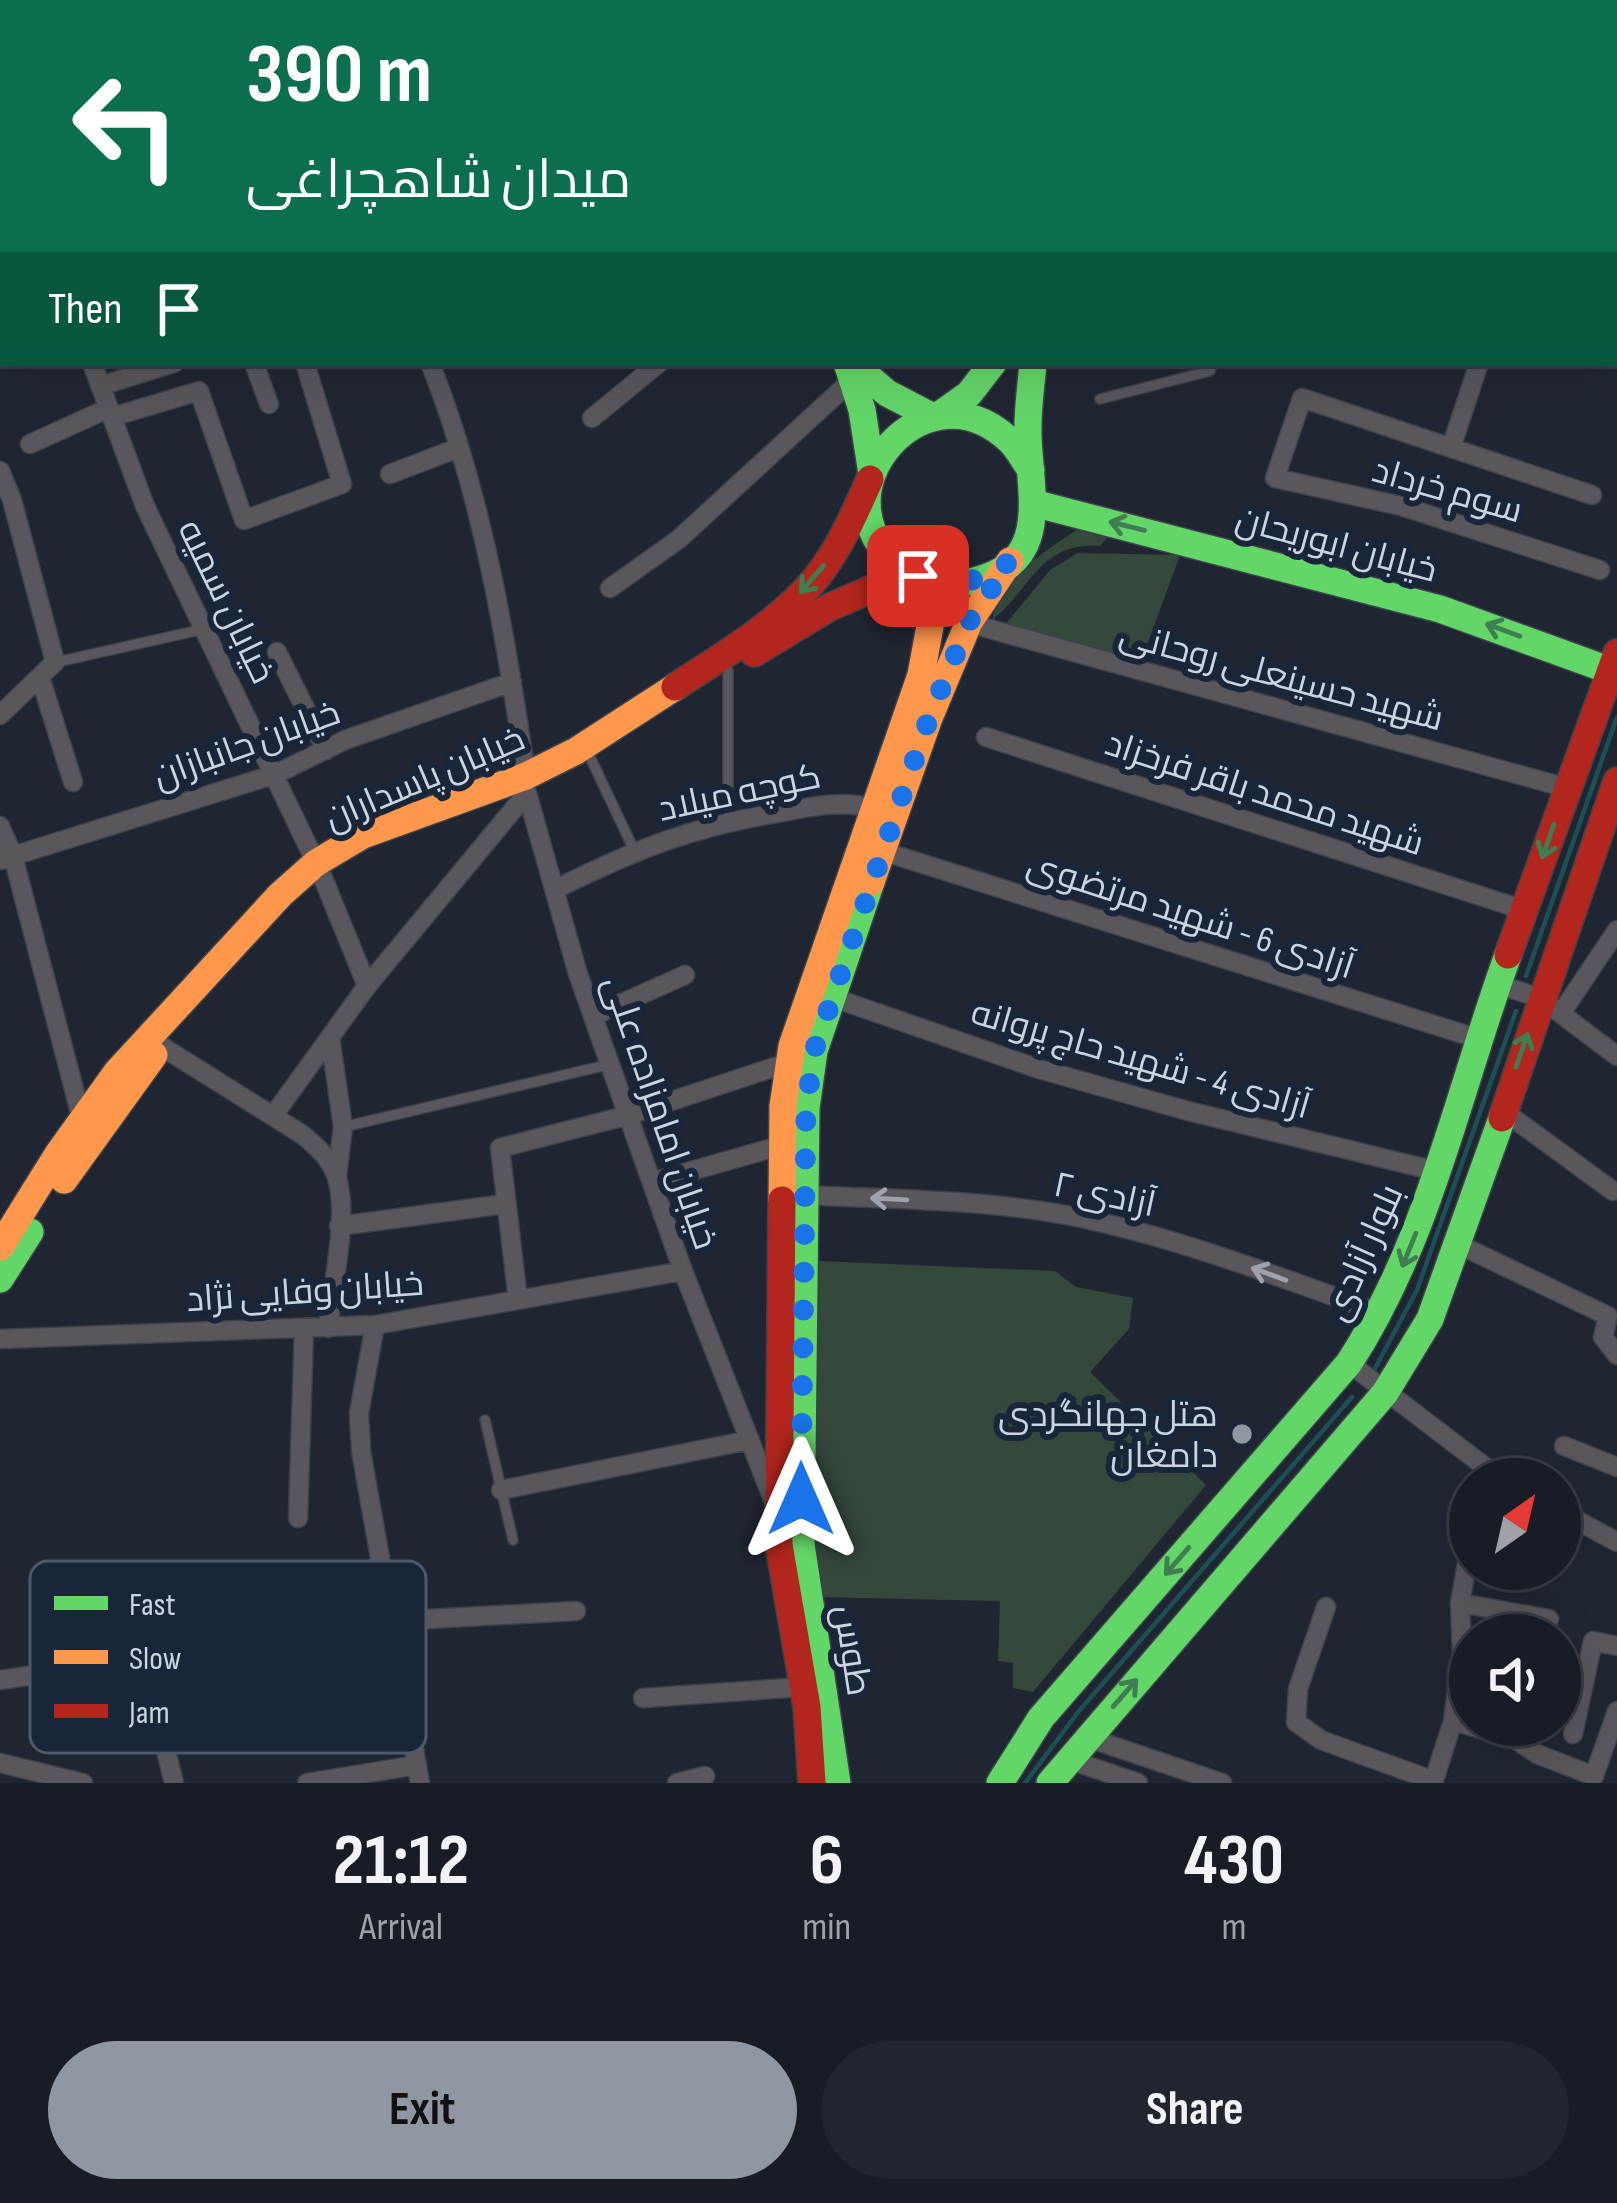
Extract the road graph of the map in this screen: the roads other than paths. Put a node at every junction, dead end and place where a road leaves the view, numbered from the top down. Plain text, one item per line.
1 (93, 366) edge
2 (164, 366) edge
3 (255, 366) edge
4 (306, 366) edge
5 (431, 366) edge
6 (655, 366) edge
7 (991, 366) edge
8 (1033, 366) edge
9 (1212, 366) edge
10 (1478, 366) edge
11 (851, 369) edge
12 (100, 386) junction
13 (1100, 399) dead end
14 (269, 404) dead end
15 (110, 413) junction
16 (936, 416) junction
17 (592, 418) dead end
18 (30, 444) dead end
19 (458, 448) junction
20 (1451, 448) junction
21 (1031, 470) junction
22 (0, 471) edge
23 (390, 474) dead end
24 (871, 477) junction
25 (1592, 495) dead end
26 (1037, 504) junction
27 (6, 505) edge
28 (1010, 561) junction
29 (1600, 570) dead end
30 (914, 574) junction
31 (610, 588) dead end
32 (979, 626) dead end
33 (204, 629) junction
34 (277, 652) dead end
35 (56, 662) junction
36 (1615, 666) edge
37 (728, 670) junction
38 (40, 677) junction
39 (512, 682) junction
40 (0, 715) edge
41 (1603, 727) edge
42 (986, 737) dead end
43 (326, 750) junction
44 (591, 760) junction
45 (276, 774) junction
46 (1617, 781) edge
47 (74, 782) dead end
48 (527, 784) junction
49 (1567, 788) junction
50 (874, 808) junction
51 (728, 821) junction
52 (0, 826) edge
53 (634, 850) junction
54 (882, 851) junction
55 (7, 858) edge
56 (320, 870) junction
57 (556, 889) junction
58 (1524, 910) junction
59 (1617, 930) edge
60 (686, 975) dead end
61 (1497, 983) junction
62 (367, 986) junction
63 (831, 997) junction
64 (1551, 1005) junction
65 (593, 1016) junction
66 (330, 1036) junction
67 (1479, 1040) junction
68 (161, 1046) junction
69 (1617, 1056) edge
70 (790, 1062) junction
71 (610, 1064) junction
72 (1502, 1110) junction
73 (629, 1115) junction
74 (273, 1116) junction
75 (82, 1120) junction
76 (343, 1127) junction
77 (783, 1145) junction
78 (1436, 1171) junction
79 (337, 1175) junction
80 (652, 1181) junction
81 (1613, 1191) dead end
82 (805, 1195) junction
83 (505, 1204) junction
84 (339, 1226) junction
85 (1459, 1244) junction
86 (0, 1247) edge
87 (683, 1271) junction
88 (0, 1279) edge
89 (518, 1300) junction
90 (1380, 1313) junction
91 (376, 1325) junction
92 (328, 1328) junction
93 (304, 1330) junction
94 (0, 1339) edge
95 (1617, 1355) edge
96 (1349, 1363) junction
97 (1385, 1393) junction
98 (484, 1420) dead end
99 (1564, 1446) dead end
100 (761, 1447) junction
101 (1470, 1458) edge
102 (1617, 1467) edge
103 (501, 1490) junction
104 (298, 1518) dead end
105 (1581, 1522) edge
106 (513, 1540) dead end
107 (1617, 1542) edge
108 (380, 1561) edge
109 (1462, 1590) edge
110 (1460, 1603) junction
111 (1326, 1606) dead end
112 (576, 1611) dead end
113 (1460, 1614) edge
114 (1522, 1614) edge
115 (426, 1619) edge
116 (1617, 1646) edge
117 (30, 1676) edge
118 (0, 1680) edge
119 (803, 1687) junction
120 (1581, 1697) edge
121 (643, 1698) dead end
122 (1615, 1722) edge
123 (1449, 1733) edge
124 (1086, 1737) junction
125 (1525, 1746) edge
126 (166, 1753) edge
127 (1067, 1759) junction
128 (0, 1762) edge
129 (419, 1774) edge
130 (705, 1776) dead end
131 (1433, 1782) edge
132 (83, 1783) edge
133 (174, 1783) edge
134 (307, 1783) edge
135 (677, 1783) edge
136 (812, 1783) edge
137 (837, 1783) edge
138 (1000, 1783) edge
139 (1050, 1783) edge
140 (1138, 1783) edge
141 (1222, 1783) edge

1 - 12 street, خیابان سمیه
2 - 12 street
3 - 14 street
4 - 15 street
5 - 19 street, خیابان امامزاده علی
6 - 17 street
7 - 16 street
8 - 21 street
9 - 13 lane
10 - 20 street
11 - 16 street
11 - 24 street
11 - 31 street
12 - 15 street, خیابان سمیه
15 - 18 street
15 - 33 street, خیابان سمیه
16 - 21 street
16 - 24 street
19 - 23 street
19 - 39 street, خیابان امامزاده علی
20 - 25 street
20 - 29 street, سوم خرداد
21 - 26 street
22 - 27 street
24 - 30 street
24 -> 48 street, خیابان پاسداران
26 - 28 street
36 -> 26 street, خیابان ابوریحان
27 - 35 street
28 - 30 street
28 - 54 street, طوس
30 - 37 street, خیابان پاسداران
30 - 50 street, طوس
32 - 49 street, شهید حسینعلی روحانی
33 - 35 lane
33 - 45 street, خیابان سمیه
34 - 43 street
35 - 38 street
36 - 41 street, بلوار آزادی
37 - 44 street, خیابان پاسداران
37 - 51 lane
38 - 40 street
38 - 47 street
39 - 43 street, خیابان جانبازان
39 - 48 street, خیابان امامزاده علی
41 - 49 street, بلوار آزادی
42 - 58 street, شهید محمد باقر فرخزاد
43 - 45 street, خیابان جانبازان
44 - 48 street, خیابان پاسداران
44 - 53 lane
45 - 55 street, خیابان جانبازان
45 - 56 street, خیابان سمیه
46 - 64 street
48 - 56 street, خیابان پاسداران
48 - 57 street, خیابان امامزاده علی
48 - 62 street
49 -> 58 street, بلوار آزادی
50 - 51 street, کوچه میلاد
50 - 70 street, طوس
51 - 53 street, کوچه میلاد
52 - 55 street
53 - 57 street, کوچه میلاد
54 - 63 street, طوس
54 - 67 street, آزادی 6 - شهید مرتضوی
55 - 75 street
56 - 62 street, خیابان سمیه
56 - 68 street, خیابان پاسداران
56 - 75 street, خیابان پاسداران
57 - 65 street, خیابان امامزاده علی
58 - 61 street, بلوار آزادی
59 - 64 street
60 - 65 street
61 - 64 street
61 - 67 street, بلوار آزادی
62 - 66 street
63 - 78 street, آزادی 4 - شهید حاج پروانه
63 - 82 street, طوس
64 - 69 street
72 -> 64 street
65 - 71 street, خیابان امامزاده علی
66 - 74 street
66 - 76 street
67 - 78 street, بلوار آزادی
68 - 74 street
68 - 88 street, خیابان پاسداران
70 - 73 street
70 - 77 street, طوس
71 - 73 street, خیابان امامزاده علی
71 - 76 lane
72 - 81 street
72 - 85 street
73 - 80 street, خیابان امامزاده علی
73 - 83 street
74 - 79 street
75 - 86 street, خیابان پاسداران
76 - 79 street
77 - 80 street
77 - 100 street, طوس
78 -> 90 street, بلوار آزادی
79 - 84 street
80 - 87 street, خیابان امامزاده علی
90 -> 82 street, آزادی ۲
82 - 137 street, طوس
83 - 84 street
83 - 89 street
84 - 92 street
85 - 95 street
85 - 97 street
87 - 89 street, خیابان وفایی نژاد
87 - 100 street, خیابان امامزاده علی
89 - 91 street, خیابان وفایی نژاد
90 - 96 street, بلوار آزادی
91 - 92 street, خیابان وفایی نژاد
91 - 108 street
92 - 93 street, خیابان وفایی نژاد
93 - 94 street, خیابان وفایی نژاد
93 - 104 street
96 - 97 street
96 -> 138 street, بلوار آزادی
97 - 101 street
124 -> 97 street
98 - 103 lane
99 - 102 street
100 - 103 street
100 - 119 street, طوس
103 - 106 lane
105 - 107 street
109 - 110 street
110 - 113 street
110 - 114 street
111 - 131 street
112 - 115 street
116 - 120 street
117 - 118 street
119 - 121 street
119 - 136 street, طوس
122 - 125 street
123 - 131 street
124 - 127 street
124 - 141 street
126 - 133 street
127 - 139 street
127 - 140 street
128 - 132 street
129 - 134 street
130 - 135 street

